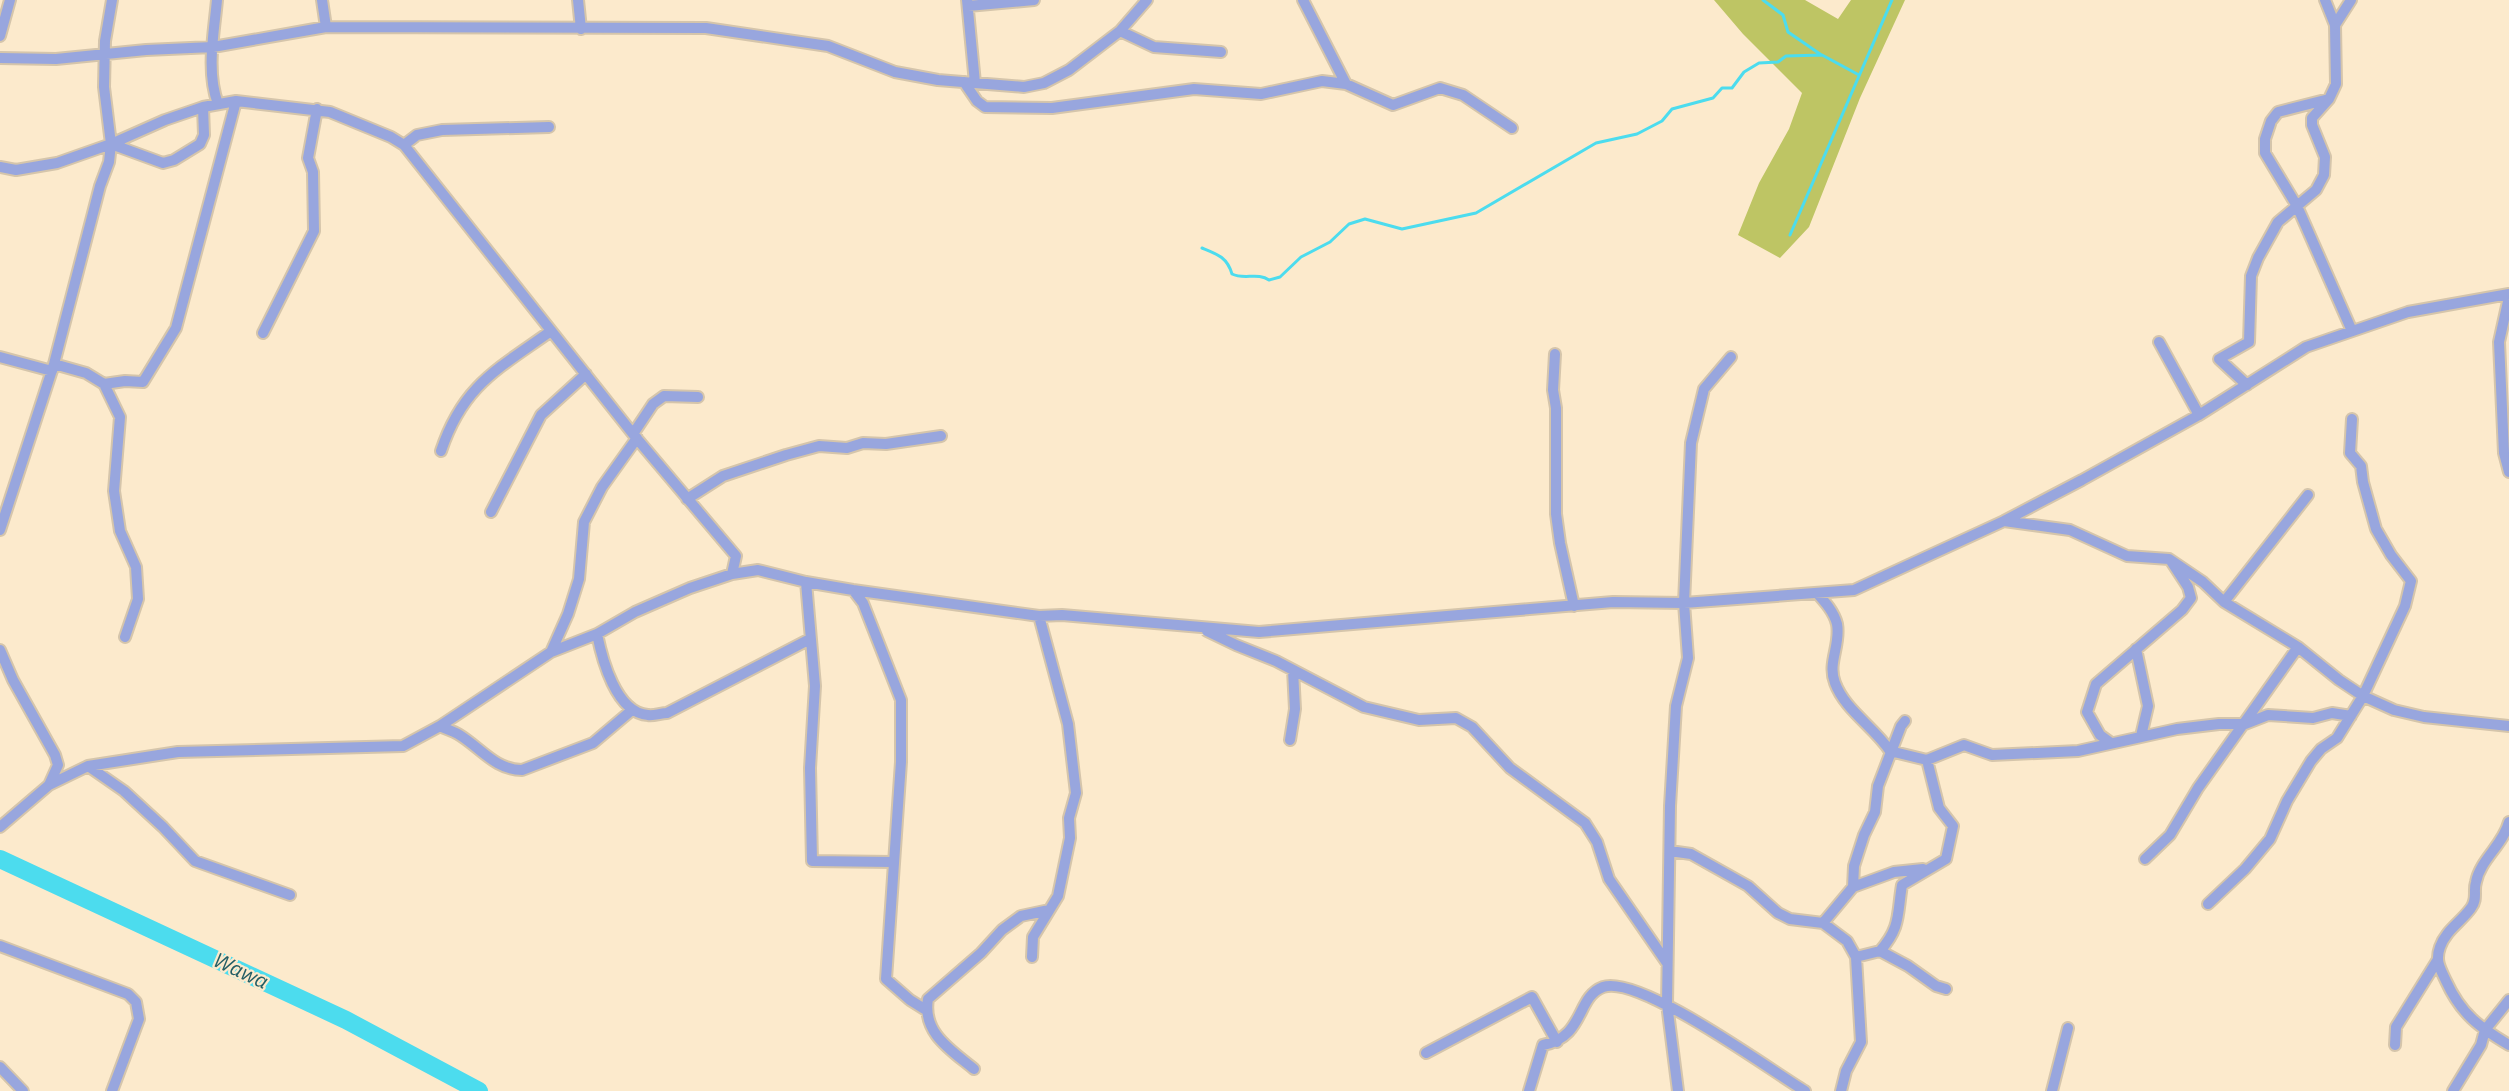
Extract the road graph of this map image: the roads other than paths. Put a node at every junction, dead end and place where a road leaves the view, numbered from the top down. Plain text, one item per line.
1 (10, 0) edge
2 (112, 0) edge
3 (217, 0) edge
4 (322, 0) edge
5 (578, 0) edge
6 (1034, 0) edge
7 (1147, 0) edge
8 (1303, 0) edge
9 (2325, 0) edge
10 (2351, 0) edge
11 (967, 3) edge
12 (2335, 24) junction
13 (326, 27) junction
14 (580, 29) junction
15 (1120, 31) junction
16 (0, 36) edge
17 (213, 47) junction
18 (1221, 52) dead end
19 (104, 56) junction
20 (0, 58) edge
21 (969, 82) junction
22 (1346, 84) junction
23 (2329, 99) junction
24 (236, 101) junction
25 (218, 104) junction
26 (203, 106) junction
27 (317, 109) junction
28 (549, 127) dead end
29 (1512, 128) dead end
30 (111, 144) junction
31 (404, 145) junction
32 (0, 167) edge
33 (2297, 206) junction
34 (2509, 296) edge
35 (551, 331) junction
36 (2352, 331) junction
37 (263, 333) dead end
38 (2159, 342) dead end
39 (1555, 354) dead end
40 (0, 357) edge
41 (1731, 357) dead end
42 (53, 368) junction
43 (586, 374) junction
44 (104, 384) junction
45 (2247, 385) junction
46 (698, 397) dead end
47 (2199, 416) junction
48 (2352, 419) dead end
49 (635, 436) junction
50 (942, 436) dead end
51 (441, 451) dead end
52 (2509, 471) edge
53 (2308, 495) dead end
54 (687, 499) junction
55 (491, 512) dead end
56 (2022, 512) junction
57 (2004, 521) junction
58 (2039, 526) junction
59 (0, 530) edge
60 (736, 556) junction
61 (2169, 559) junction
62 (758, 570) junction
63 (732, 573) junction
64 (806, 582) junction
65 (853, 590) junction
66 (1818, 593) junction
67 (2224, 602) junction
68 (1684, 603) junction
69 (1574, 606) junction
70 (1039, 616) junction
71 (1202, 628) junction
72 (597, 634) junction
73 (125, 637) dead end
74 (810, 639) junction
75 (2298, 647) junction
76 (2136, 649) junction
77 (0, 650) edge
78 (551, 652) junction
79 (1293, 670) junction
80 (2363, 696) junction
81 (632, 710) junction
82 (2351, 716) junction
83 (1905, 721) dead end
84 (2245, 724) junction
85 (440, 726) junction
86 (2509, 726) edge
87 (2141, 736) junction
88 (1290, 740) dead end
89 (2111, 743) junction
90 (1890, 751) junction
91 (1928, 760) junction
92 (88, 766) junction
93 (49, 785) junction
94 (2509, 822) edge
95 (0, 827) edge
96 (1670, 851) junction
97 (2145, 859) dead end
98 (892, 862) junction
99 (1932, 868) junction
100 (1853, 887) junction
101 (290, 895) dead end
102 (2208, 904) dead end
103 (1049, 910) junction
104 (1823, 923) junction
105 (0, 946) edge
106 (1880, 951) junction
107 (1032, 957) dead end
108 (1856, 957) junction
109 (2436, 961) junction
110 (1668, 964) junction
111 (1946, 989) dead end
112 (2509, 1000) edge
113 (1667, 1004) junction
114 (926, 1010) junction
115 (2068, 1028) dead end
116 (2485, 1030) junction
117 (1557, 1042) junction
118 (2395, 1045) dead end
119 (2509, 1045) edge
120 (1426, 1053) dead end
121 (0, 1067) edge
122 (974, 1070) dead end
123 (24, 1091) edge
124 (112, 1091) edge
125 (1529, 1091) edge
126 (1678, 1091) edge
127 (1805, 1091) edge
128 (1841, 1091) edge
129 (2052, 1091) edge
130 (2453, 1091) edge

1 - 16 street
2 - 19 street
3 - 17 street
4 - 13 street
5 - 14 street
6 - 11 street
7 - 15 street
8 - 22 street
9 - 12 street
10 - 12 street
11 - 21 street
12 - 23 street
13 - 14 street
13 - 17 street
14 - 21 street
15 - 18 street
15 - 21 street
17 - 19 street
17 - 25 street
19 - 20 street
19 - 30 street
21 - 22 street
22 - 29 street
23 - 33 street
23 - 33 street
24 - 25 street
24 - 27 street
24 - 44 street
25 - 26 street
26 - 30 street
26 - 30 street
27 - 31 street
27 - 37 street
28 - 31 street
30 - 32 street
30 - 42 street
31 - 35 street
33 - 36 street
33 - 45 street
34 - 36 street
34 - 52 street
35 - 43 street
35 - 51 street
36 - 45 street
38 - 47 street
39 - 69 street
40 - 42 street
41 - 68 street
42 - 44 street
42 - 59 street
43 - 49 street
43 - 55 street
44 - 73 street
45 - 47 street
46 - 49 street
47 - 56 street
48 - 80 street
49 - 54 street
49 - 78 street
50 - 54 street
53 - 67 street
54 - 60 street
56 - 57 street
56 - 58 street
57 - 58 street
57 - 66 street
58 - 61 street
60 - 62 street
60 - 63 street
61 - 67 street
61 - 76 street
62 - 63 street
62 - 64 street
63 - 72 street
64 - 65 street
64 - 74 street
65 - 70 street
65 - 98 street
66 - 68 street
66 - 90 street
67 - 75 street
68 - 69 street
68 - 96 street
69 - 71 street
70 - 71 street
70 - 103 street
71 - 79 street
72 - 78 street
72 - 81 street
74 - 81 street
74 - 98 street
75 - 80 street
75 - 84 street
76 - 87 street
76 - 89 street
77 - 93 street
78 - 85 street
79 - 88 street
79 - 110 street
80 - 82 street
80 - 86 street
81 - 85 street
82 - 84 street
82 - 102 street
83 - 90 street
84 - 87 street
84 - 97 street
85 - 92 street
87 - 89 street
89 - 91 street
90 - 91 street
90 - 100 street
91 - 99 street
92 - 93 street
92 - 101 street
93 - 95 street
94 - 109 street
96 - 104 street
96 - 110 street
98 - 114 street
99 - 100 street
99 - 106 street
100 - 104 street
103 - 107 street
103 - 114 street
104 - 108 street
105 - 124 street
106 - 108 street
106 - 111 street
108 - 128 street
109 - 116 street
109 - 118 street
110 - 113 street
112 - 116 street
113 - 117 street
113 - 126 street
113 - 127 street
114 - 122 street
115 - 129 street
116 - 119 street
116 - 130 street
117 - 120 street
117 - 125 street
121 - 123 street

